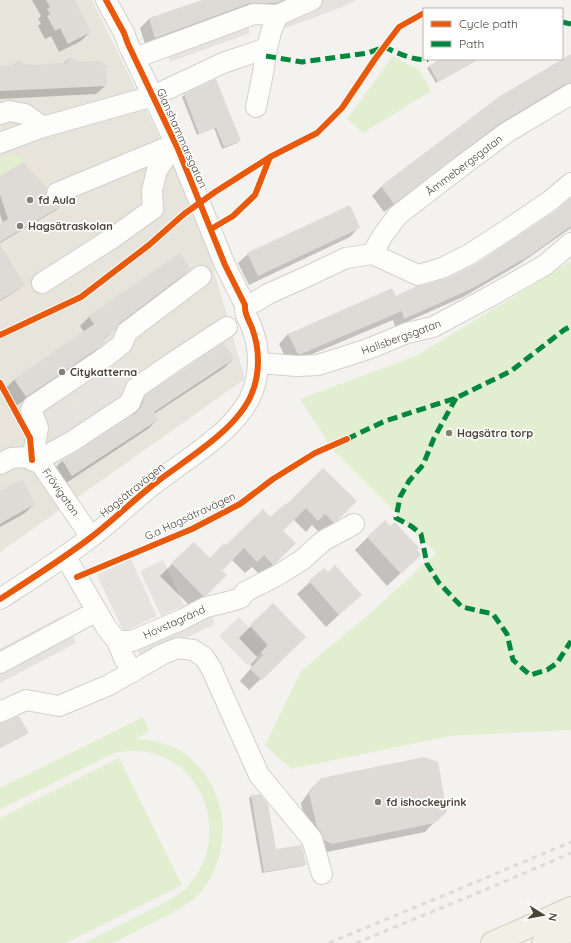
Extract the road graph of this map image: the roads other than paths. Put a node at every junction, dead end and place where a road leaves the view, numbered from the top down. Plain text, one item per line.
1 (106, 0) edge
2 (312, 0) edge
3 (278, 15) junction
4 (267, 48) junction
5 (135, 58) junction
6 (571, 94) edge
7 (153, 96) junction
8 (256, 107) dead end
9 (0, 114) edge
10 (43, 127) junction
11 (0, 143) edge
12 (175, 144) junction
13 (571, 183) edge
14 (57, 193) dead end
15 (571, 243) edge
16 (372, 254) junction
17 (201, 276) dead end
18 (42, 283) dead end
19 (245, 305) junction
20 (227, 327) dead end
21 (257, 371) junction
22 (32, 460) junction
23 (0, 464) edge
24 (354, 524) dead end
25 (92, 537) junction
26 (65, 556) junction
27 (0, 599) edge
28 (97, 612) junction
29 (117, 641) junction
30 (0, 663) edge
31 (132, 672) junction
32 (0, 712) edge
33 (322, 874) dead end
34 (571, 908) edge
35 (571, 930) edge
36 (492, 943) edge
37 (543, 943) edge

1 - 5 street, Glanshammarsgatan
2 - 3 street
3 - 4 street
3 - 5 street
4 - 7 street
4 - 8 street
5 - 7 street, Glanshammarsgatan
6 - 16 street, Åmmebergsgatan
7 - 10 street, Glanshammarsgatan
7 - 12 street, Glanshammarsgatan
9 - 10 street
10 - 11 street, Glanshammarsgatan
12 - 14 street
12 - 18 street
12 - 19 street, Glanshammarsgatan
13 - 16 street
15 - 21 street, Hallsbergsgatan
16 - 19 street
17 - 22 street
19 - 21 street, Glanshammarsgatan
20 - 22 street
21 - 25 street, Hagsätravägen
22 - 23 street, Frövigatan
22 - 25 street, Frövigatan
24 - 29 street, Hovstagränd
25 - 26 street, Hagsätravägen
26 - 27 street, Hagsätravägen
26 - 28 street
28 - 29 street
28 - 30 street
29 - 31 street
31 - 32 street
31 - 33 street
34 - 36 main road
35 - 37 main road

